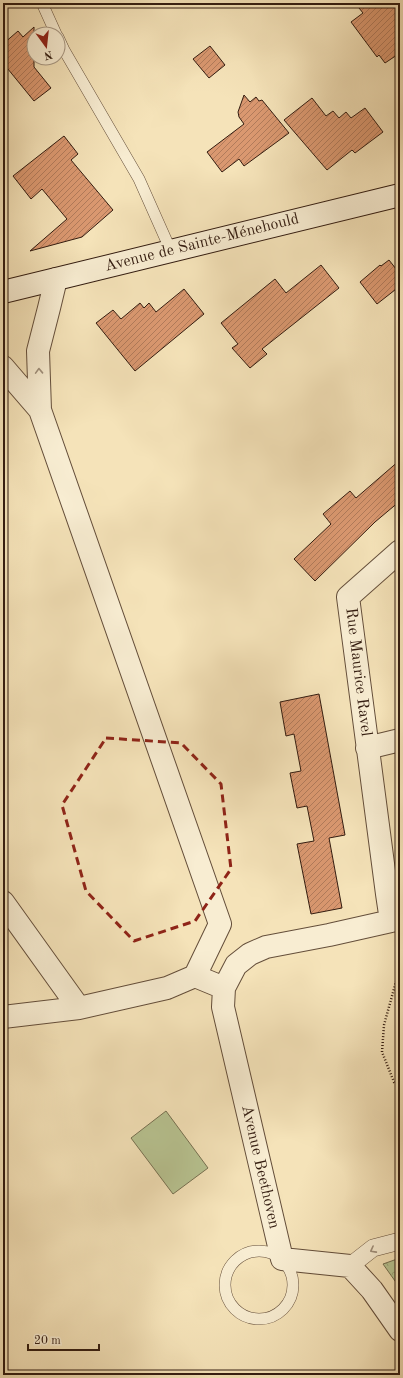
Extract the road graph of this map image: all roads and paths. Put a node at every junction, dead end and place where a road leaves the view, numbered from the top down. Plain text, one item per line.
1 (42, 3) edge
2 (52, 26) edge
3 (66, 53) edge
4 (400, 195) edge
5 (171, 251) junction
6 (56, 279) junction
7 (3, 292) edge
8 (3, 367) edge
9 (40, 410) junction
10 (400, 551) edge
11 (400, 740) edge
12 (367, 748) junction
13 (3, 902) edge
14 (396, 920) edge
15 (195, 976) junction
16 (400, 977) edge
17 (224, 988) junction
18 (79, 1008) junction
19 (3, 1017) edge
20 (400, 1087) edge
21 (400, 1241) edge
22 (282, 1259) junction
23 (350, 1266) junction
24 (400, 1330) edge

1 - 2 lane
3 - 5 lane
4 - 5 street, Avenue de Sainte-Ménehould
5 - 6 street, Avenue de Sainte-Ménehould
6 - 7 street, Avenue de Sainte-Ménehould
9 -> 6 street
8 - 9 street
9 - 15 street
10 - 12 street, Rue Maurice Ravel
11 - 12 street, Rue Maurice Ravel
12 - 14 street, Rue Maurice Ravel
13 - 18 street
14 - 17 street, Avenue Beethoven
15 - 17 street
15 - 18 street
16 - 20 path
17 - 22 street, Avenue Beethoven
18 - 19 street
21 -> 23 street
22 - 22 lane
22 - 23 street
23 - 24 street

